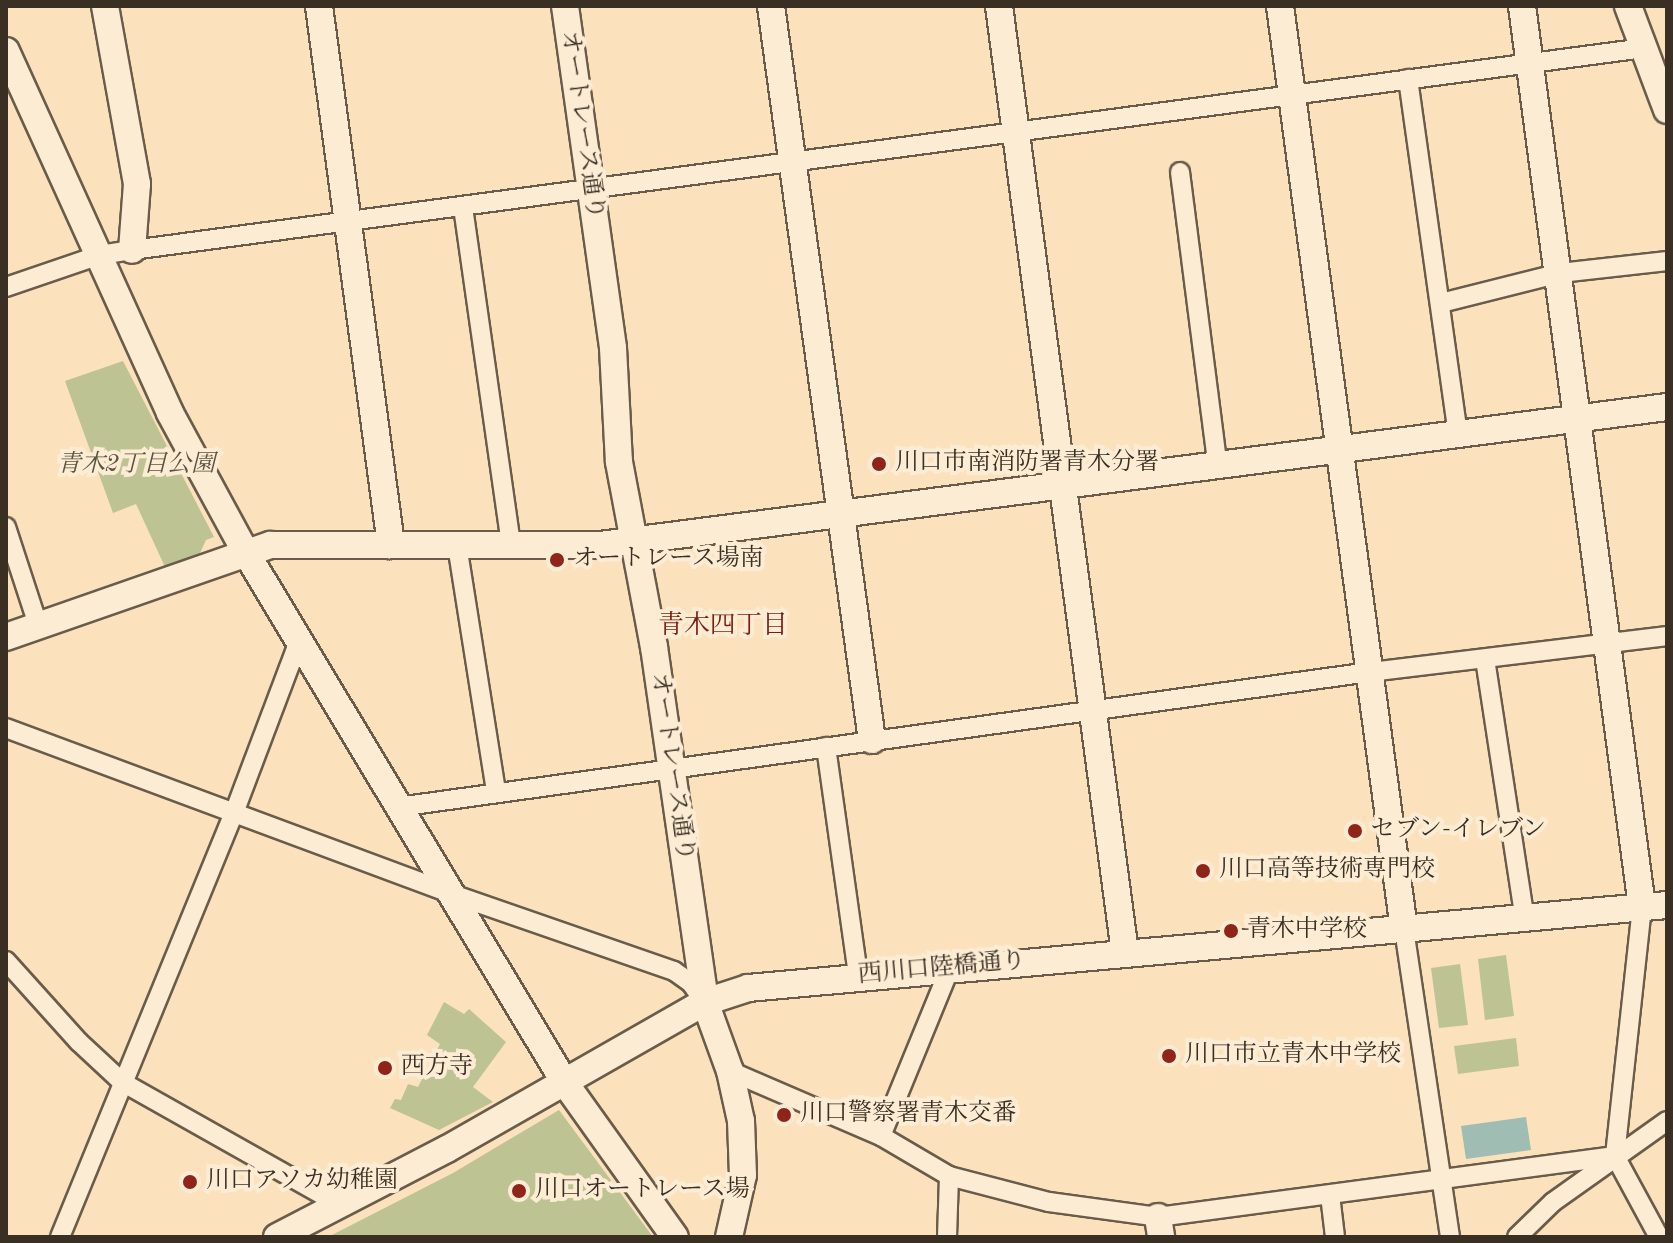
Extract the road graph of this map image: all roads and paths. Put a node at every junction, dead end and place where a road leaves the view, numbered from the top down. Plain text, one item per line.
1 (105, 6) edge
2 (319, 6) edge
3 (565, 6) edge
4 (771, 6) edge
5 (999, 6) edge
6 (1280, 6) edge
7 (1522, 6) edge
8 (1628, 6) edge
9 (1655, 46) edge
10 (6, 51) edge
11 (1531, 64) junction
12 (1408, 79) junction
13 (1292, 96) junction
14 (1667, 110) edge
15 (1016, 131) junction
16 (792, 162) junction
17 (1180, 172) dead end
18 (589, 190) junction
19 (463, 207) junction
20 (346, 223) junction
21 (132, 250) junction
22 (100, 255) junction
23 (1667, 261) edge
24 (1560, 273) junction
25 (6, 287) edge
26 (1441, 303) junction
27 (1667, 407) edge
28 (1579, 419) junction
29 (1458, 435) junction
30 (1339, 451) junction
31 (1218, 467) junction
32 (1064, 485) junction
33 (840, 513) junction
34 (6, 527) edge
35 (634, 542) junction
36 (391, 545) junction
37 (457, 545) junction
38 (511, 545) junction
39 (245, 551) junction
40 (38, 625) junction
41 (1667, 636) edge
42 (6, 637) edge
43 (1608, 643) junction
44 (298, 644) junction
45 (1485, 659) junction
46 (1370, 672) junction
47 (1092, 710) junction
48 (6, 728) edge
49 (872, 740) junction
50 (826, 747) junction
51 (670, 768) junction
52 (496, 792) junction
53 (398, 807) junction
54 (234, 813) junction
55 (452, 894) junction
56 (1654, 906) edge
57 (1525, 919) junction
58 (1404, 929) junction
59 (1125, 953) junction
60 (6, 961) edge
61 (950, 968) junction
62 (858, 976) junction
63 (705, 1002) junction
64 (730, 1071) junction
65 (122, 1082) junction
66 (565, 1083) junction
67 (1667, 1121) edge
68 (881, 1136) junction
69 (1615, 1156) junction
70 (949, 1176) junction
71 (1439, 1180) junction
72 (1330, 1195) junction
73 (340, 1205) junction
74 (1159, 1227) edge
75 (60, 1237) edge
76 (277, 1237) edge
77 (675, 1237) edge
78 (729, 1237) edge
79 (947, 1237) edge
80 (1335, 1237) edge
81 (1450, 1237) edge
82 (1517, 1237) edge
83 (1659, 1237) edge

1 - 21 street
2 - 20 street
3 - 18 street, オートレース通り
4 - 16 street
5 - 15 street
6 - 13 street
7 - 11 street
8 - 9 street
9 - 11 street
9 - 14 street
10 - 22 street
11 - 12 street
11 - 24 street
12 - 13 street
12 - 26 street
13 - 15 street
13 - 30 street
15 - 16 street
15 - 32 street
16 - 18 street
16 - 33 street
17 - 31 street
18 - 19 street
18 - 35 street, オートレース通り
19 - 20 street
19 - 38 street
20 - 21 street
20 - 36 street
21 - 22 street
22 - 25 street
22 - 39 street
23 - 24 street
24 - 26 street
24 - 28 street
26 - 29 street
27 - 28 street
28 - 29 street
28 - 43 street
29 - 30 street
30 - 31 street
30 - 46 street
31 - 32 street
32 - 33 street
32 - 47 street
33 - 35 street
33 - 49 street
34 - 40 street
35 - 38 street
35 - 51 street, オートレース通り
36 - 37 street
36 - 39 street
37 - 38 street
37 - 52 street
39 - 40 street
39 - 44 street
40 - 42 street
41 - 43 street
43 - 45 street
43 - 56 street
44 - 53 street
44 - 54 street
45 - 46 street
45 - 57 street
46 - 47 street
46 - 58 street
47 - 49 street
47 - 59 street
48 - 54 street
49 - 50 street
50 - 51 street
50 - 62 street
51 - 52 street
51 - 63 street, オートレース通り
52 - 53 street
53 - 55 street
54 - 55 street
54 - 65 street
55 - 63 street
55 - 66 street
56 - 57 street, 西川口陸橋通り
56 - 69 street
57 - 58 street, 西川口陸橋通り
58 - 59 street, 西川口陸橋通り
58 - 71 street
59 - 61 street, 西川口陸橋通り
60 - 65 street
61 - 62 street, 西川口陸橋通り
61 - 68 street
62 - 63 street, 西川口陸橋通り
63 - 64 street, オートレース通り
63 - 66 street, 西川口陸橋通り
64 - 68 street
64 - 78 street, オートレース通り
65 - 73 street
65 - 75 street
66 - 73 street, 西川口陸橋通り
66 - 77 street
67 - 69 street
68 - 70 street
69 - 71 street
69 - 82 street
69 - 83 street
70 - 74 street
70 - 79 street
71 - 72 street
71 - 81 street
72 - 74 street
72 - 80 street
73 - 76 street, 西川口陸橋通り

